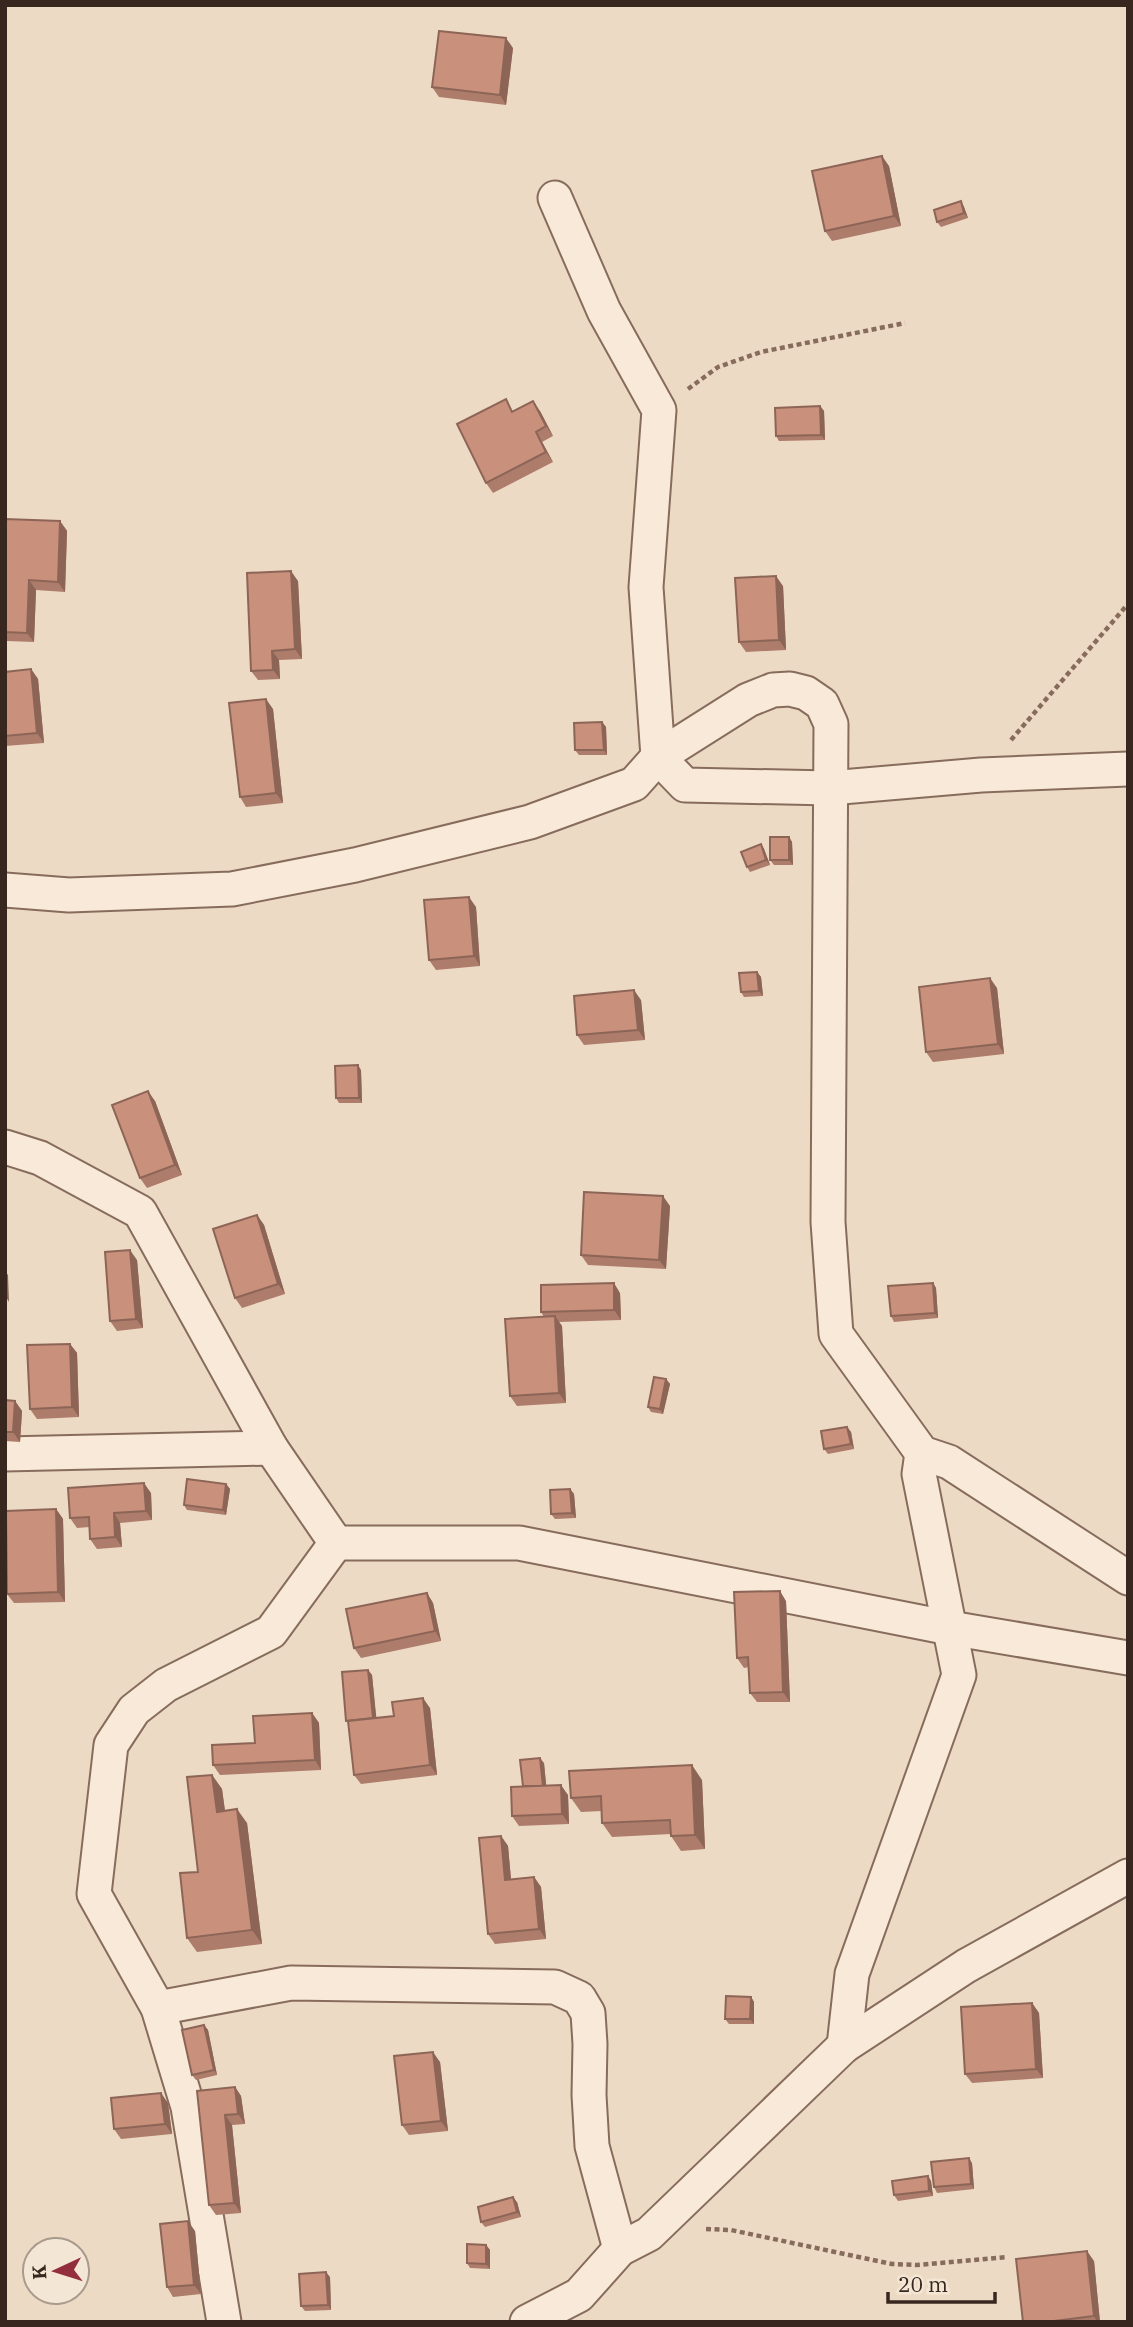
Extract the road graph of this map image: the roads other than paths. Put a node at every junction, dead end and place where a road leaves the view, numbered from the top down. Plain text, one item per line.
1 (555, 198) dead end
2 (658, 757) junction
3 (1128, 769) edge
4 (830, 788) junction
5 (5, 890) edge
6 (5, 1147) edge
7 (271, 1448) junction
8 (922, 1453) junction
9 (5, 1454) edge
10 (336, 1543) junction
11 (1128, 1578) edge
12 (950, 1628) junction
13 (1128, 1658) edge
14 (1128, 1876) edge
15 (158, 2008) junction
16 (844, 2046) junction
17 (620, 2249) junction
18 (224, 2322) edge
19 (527, 2322) edge

1 - 2 street
2 - 4 street
2 - 4 street
2 - 5 street
3 - 4 street
4 - 8 street
6 - 7 street
7 - 9 street
7 - 10 street
8 - 11 street
8 - 12 street
10 - 12 street
10 - 15 street
12 - 13 street
12 - 16 street
14 - 16 street
15 - 17 street
15 - 18 street
16 - 17 street
17 - 19 street

